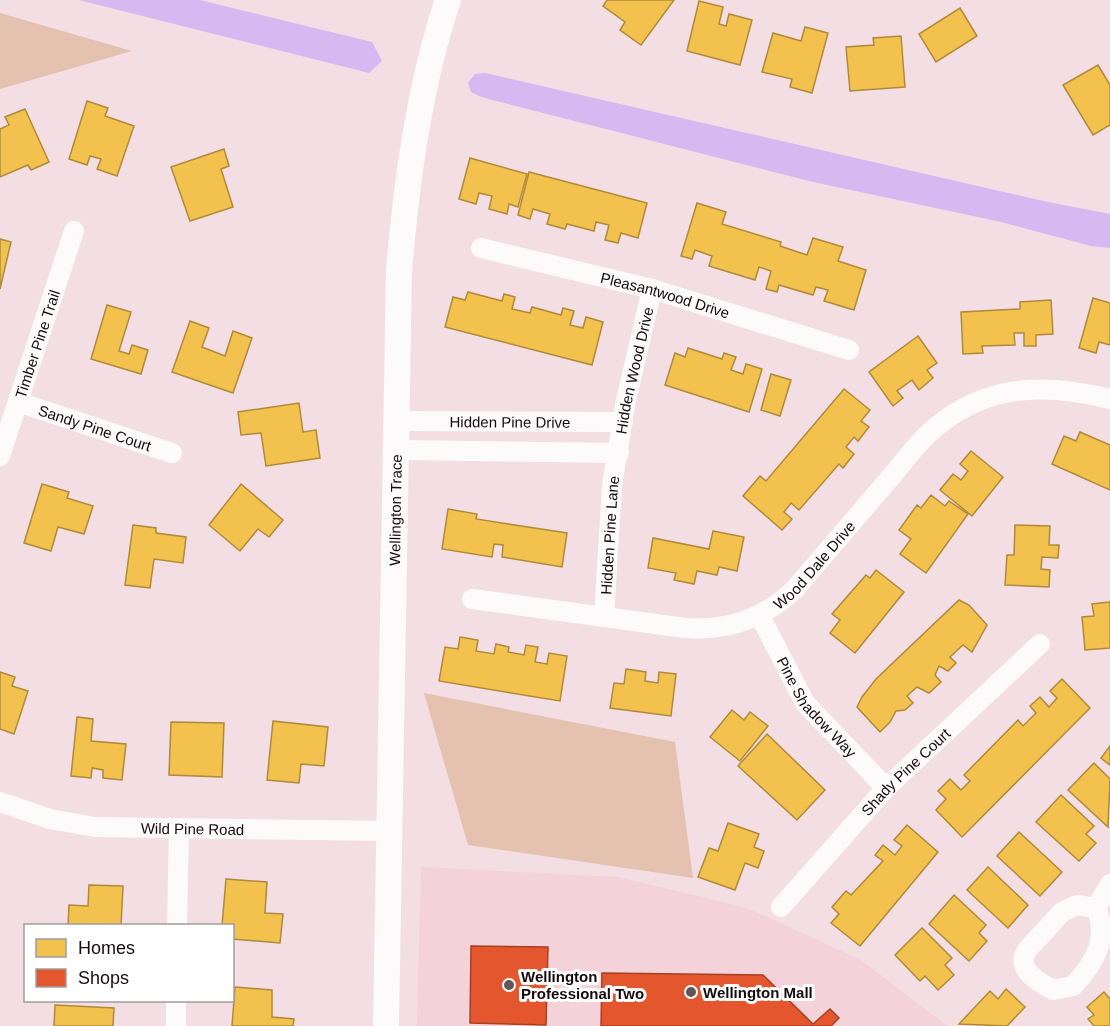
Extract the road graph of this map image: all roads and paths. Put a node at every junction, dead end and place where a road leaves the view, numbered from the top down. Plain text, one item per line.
1 (447, 0) edge
2 (74, 231) dead end
3 (481, 248) dead end
4 (652, 289) junction
5 (849, 350) dead end
6 (1110, 399) edge
7 (18, 402) junction
8 (398, 421) junction
9 (623, 422) junction
10 (397, 450) junction
11 (172, 453) dead end
12 (619, 453) junction
13 (0, 456) edge
14 (472, 598) dead end
15 (760, 616) junction
16 (604, 617) junction
17 (1040, 644) dead end
18 (886, 788) junction
19 (0, 802) edge
20 (179, 828) junction
21 (390, 831) junction
22 (1104, 895) edge
23 (781, 907) dead end
24 (177, 924) edge
25 (176, 1002) edge
26 (176, 1026) edge
27 (386, 1026) edge

1 - 8 street, Wellington Trace
2 - 7 street, Timber Pine Trail
3 - 4 street, Pleasantwood Drive
4 - 5 street, Pleasantwood Drive
4 - 9 street, Hidden Wood Drive
6 - 15 street, Wood Dale Drive
7 - 11 street, Sandy Pine Court
7 - 13 street, Timber Pine Trail
8 - 9 street, Hidden Pine Drive
8 - 10 street, Wellington Trace
9 - 12 street, Hidden Wood Drive
10 - 12 street, Hidden Pine Drive
10 - 21 street, Wellington Trace
12 - 16 street, Hidden Pine Lane
14 - 16 street, Wood Dale Drive
15 - 16 street, Wood Dale Drive
15 - 18 street, Pine Shadow Way
17 - 18 street, Shady Pine Court
18 - 23 street, Shady Pine Court
19 - 20 street, Wild Pine Road
20 - 21 street, Wild Pine Road
20 - 24 street
21 - 27 street, Wellington Trace
22 - 22 street
25 - 26 street

